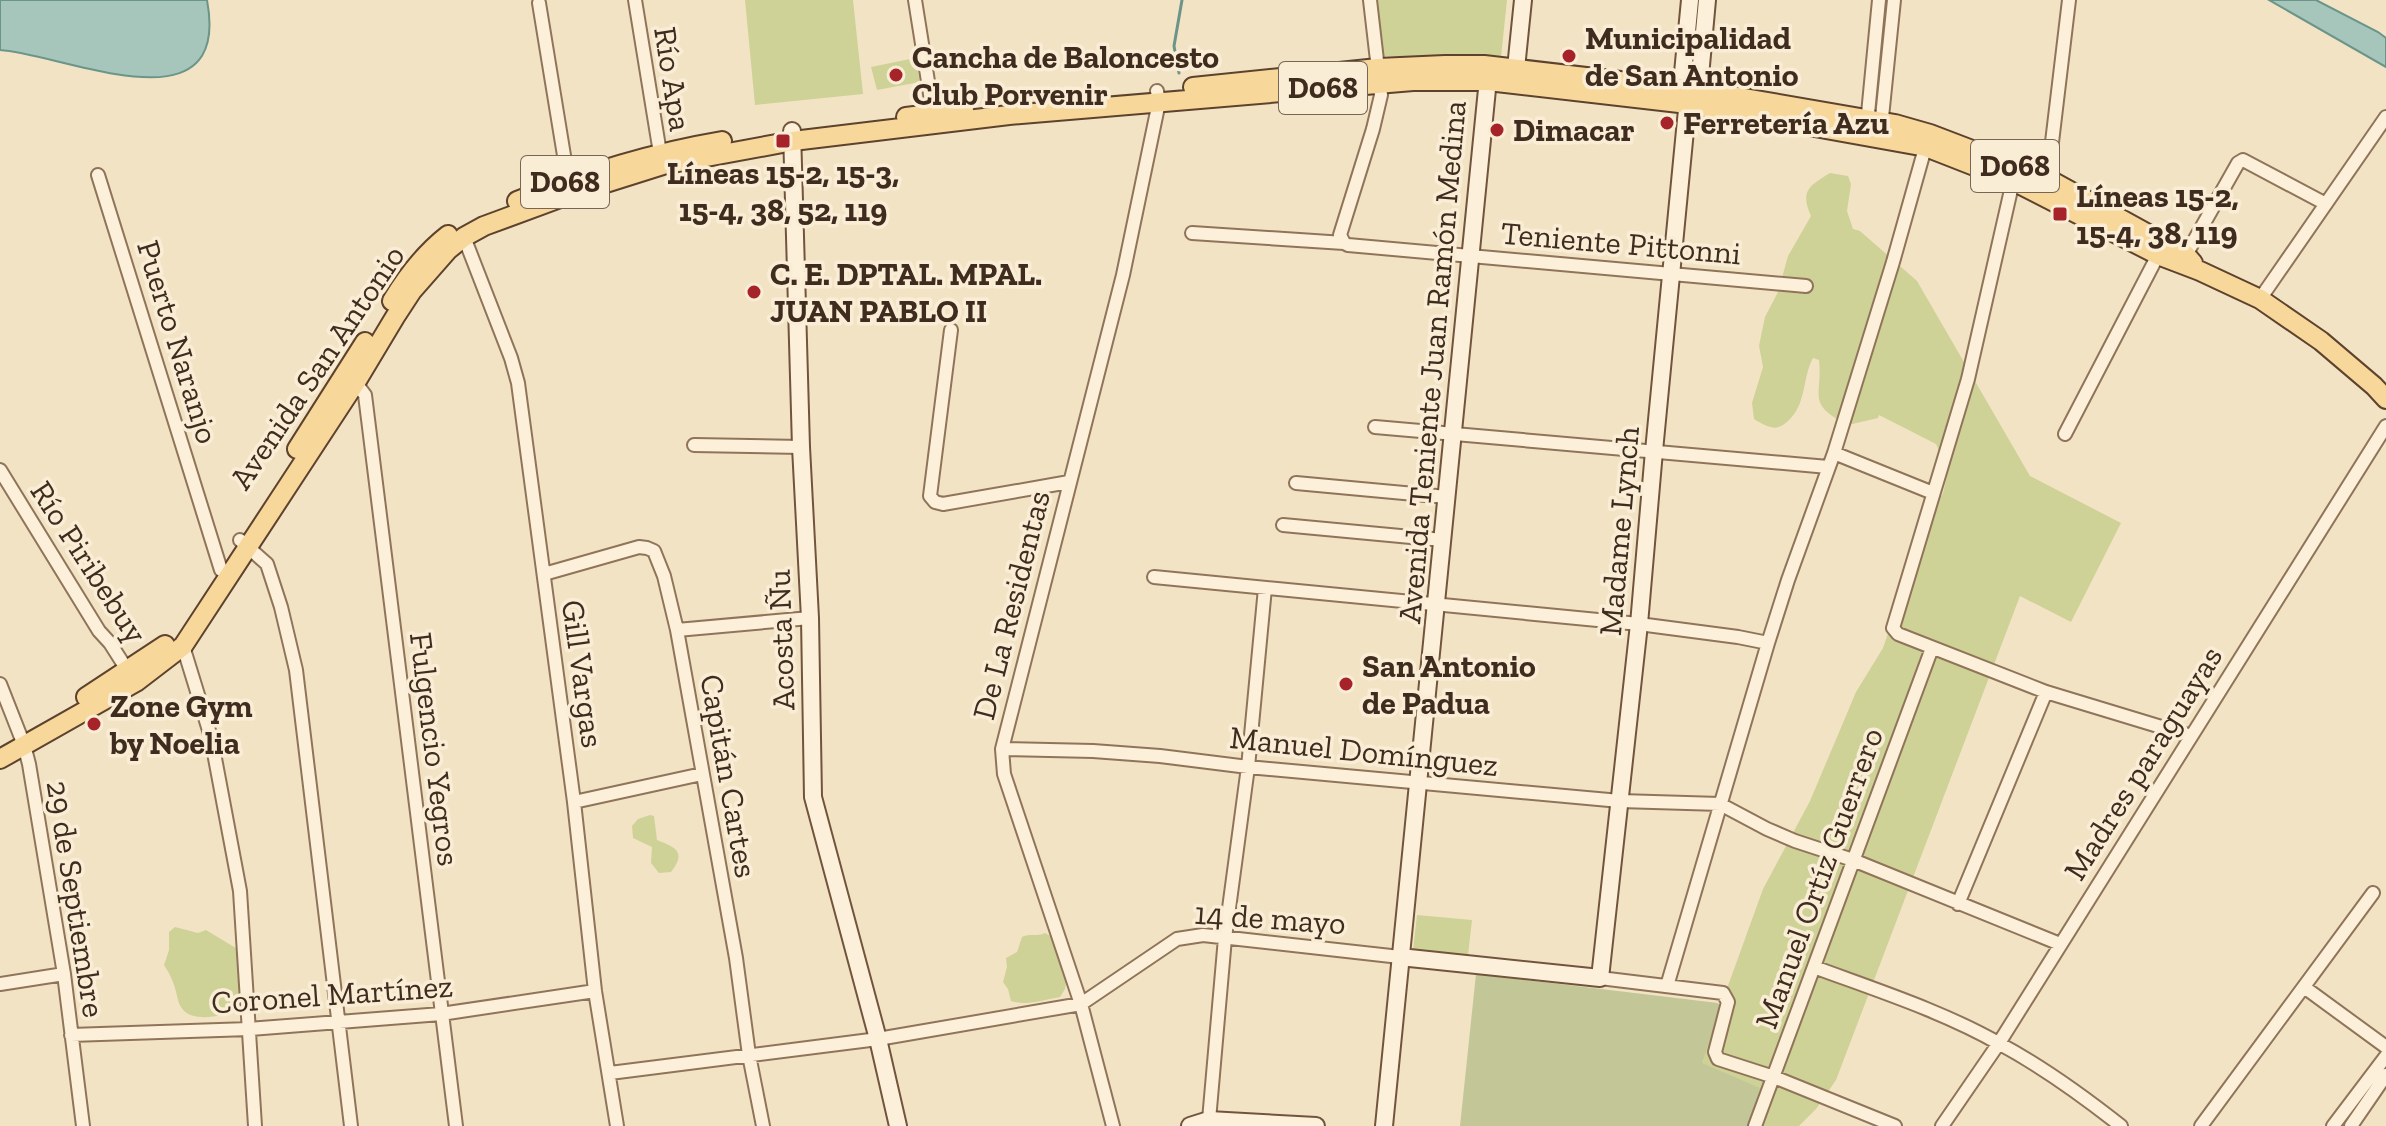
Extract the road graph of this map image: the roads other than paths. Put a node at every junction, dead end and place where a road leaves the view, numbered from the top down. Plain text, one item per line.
1 (635, 0) edge
2 (915, 0) edge
3 (1370, 0) edge
4 (1512, 0) edge
5 (1523, 0) edge
6 (1690, 0) edge
7 (1707, 0) edge
8 (1879, 0) edge
9 (1894, 0) edge
10 (2069, 0) edge
11 (539, 3) dead end
12 (1502, 75) junction
13 (1378, 76) junction
14 (1689, 96) junction
15 (1158, 97) junction
16 (2386, 117) edge
17 (935, 120) junction
18 (1873, 129) junction
19 (793, 136) junction
20 (1928, 140) junction
21 (661, 159) junction
22 (98, 175) dead end
23 (2013, 181) junction
24 (569, 187) junction
25 (2046, 188) junction
26 (2326, 204) junction
27 (1192, 233) dead end
28 (464, 237) junction
29 (1344, 243) junction
30 (1470, 255) junction
31 (2158, 255) junction
32 (2186, 255) junction
33 (2200, 271) junction
34 (1671, 274) junction
35 (1806, 286) dead end
36 (2260, 299) junction
37 (951, 330) dead end
38 (350, 377) junction
39 (2386, 399) edge
40 (2386, 426) edge
41 (1375, 427) dead end
42 (1453, 433) junction
43 (2065, 434) dead end
44 (694, 445) dead end
45 (801, 447) junction
46 (1654, 451) junction
47 (1834, 453) junction
48 (1828, 467) junction
49 (0, 470) edge
50 (1069, 482) junction
51 (1296, 483) dead end
52 (1933, 493) junction
53 (1447, 497) junction
54 (1283, 525) dead end
55 (1443, 540) junction
56 (244, 543) junction
57 (221, 570) junction
58 (544, 574) junction
59 (1154, 577) dead end
60 (1265, 588) junction
61 (1437, 603) junction
62 (810, 618) junction
63 (1639, 624) junction
64 (677, 630) junction
65 (1768, 643) junction
66 (183, 646) junction
67 (1932, 648) junction
68 (132, 677) junction
69 (0, 684) edge
70 (2046, 692) junction
71 (2191, 736) junction
72 (21, 740) junction
73 (0, 745) edge
74 (1002, 749) junction
75 (0, 759) edge
76 (1248, 767) junction
77 (702, 774) junction
78 (1419, 784) junction
79 (1620, 801) junction
80 (574, 802) junction
81 (1720, 804) junction
82 (1853, 860) junction
83 (2373, 893) dead end
84 (1958, 904) junction
85 (1225, 938) junction
86 (2060, 944) junction
87 (1400, 957) junction
88 (1814, 967) junction
89 (64, 974) junction
90 (1600, 978) junction
91 (0, 984) edge
92 (1667, 986) junction
93 (2304, 987) junction
94 (595, 991) junction
95 (1081, 1004) junction
96 (441, 1014) junction
97 (339, 1022) junction
98 (249, 1029) junction
99 (71, 1035) junction
100 (878, 1039) junction
101 (1999, 1043) junction
102 (2386, 1047) edge
103 (749, 1055) junction
104 (2382, 1060) edge
105 (610, 1073) junction
106 (2386, 1075) edge
107 (1774, 1077) junction
108 (1211, 1123) edge
109 (83, 1126) edge
110 (255, 1126) edge
111 (351, 1126) edge
112 (456, 1126) edge
113 (617, 1126) edge
114 (763, 1126) edge
115 (898, 1126) edge
116 (1113, 1126) edge
117 (1190, 1126) edge
118 (1316, 1126) edge
119 (1384, 1126) edge
120 (1755, 1126) edge
121 (1895, 1126) edge
122 (1942, 1126) edge
123 (2121, 1126) edge
124 (2201, 1126) edge
125 (2333, 1126) edge
126 (2351, 1126) edge

1 - 21 street, Río Apa
2 - 17 street
3 - 13 street
4 - 12 street
5 - 12 street
6 - 14 street
7 - 14 street
8 - 18 street
9 - 18 street
10 - 25 street
11 - 24 street
12 - 13 main road, Avenida San Antonio / D068
12 - 14 main road, Avenida San Antonio / D068
12 - 30 street, Avenida Teniente Juan Ramón Medina
13 - 15 main road, Avenida San Antonio / D068
13 - 29 street
14 - 18 main road, Avenida San Antonio / D068
14 - 34 street, Madame Lynch
15 - 17 main road, Avenida San Antonio / D068
15 - 50 street, De La Residentas
16 - 26 street
17 - 19 main road, Avenida San Antonio / D068
18 - 20 main road, Avenida San Antonio / D068
19 - 21 main road, Avenida San Antonio / D068
19 - 45 street, Acosta Ñu
20 - 23 main road, Avenida San Antonio / D068
20 - 25 main road, Avenida San Antonio / D068
20 - 47 street
21 - 24 main road, Avenida San Antonio / D068
22 - 57 street, Puerto Naranjo
23 - 25 main road, Avenida San Antonio / D068
23 - 52 street
24 - 28 main road, Avenida San Antonio / D068
24 - 38 main road, Avenida San Antonio / D068
25 - 31 main road, Avenida San Antonio / D068
25 - 32 main road, Avenida San Antonio / D068
26 - 32 street
26 - 36 street
27 - 29 street, Teniente Pittonni
28 - 38 main road, Avenida San Antonio / D068
28 - 58 street, Gill Vargas
29 - 30 street, Teniente Pittonni
30 - 34 street, Teniente Pittonni
30 - 42 street, Avenida Teniente Juan Ramón Medina
31 - 33 main road, Avenida San Antonio / D068
31 - 43 street
32 - 33 main road, Avenida San Antonio / D068
33 - 36 main road, Avenida San Antonio / D068
34 - 35 street, Teniente Pittonni
34 - 46 street, Madame Lynch
36 - 39 main road, Avenida San Antonio / D068
37 - 50 street
38 - 56 main road, Avenida San Antonio / D068
38 - 96 street, Fulgencio Yegros
40 - 71 street, Madres paraguayas
41 - 42 street
42 - 46 street
42 - 53 street, Avenida Teniente Juan Ramón Medina
44 - 45 street
45 - 62 street, Acosta Ñu
46 - 48 street
46 - 63 street, Madame Lynch
47 - 48 street
47 - 52 street
48 - 65 street
49 - 68 street, Río Piribebuy
50 - 74 street, De La Residentas
51 - 53 street
52 - 67 street
53 - 55 street, Avenida Teniente Juan Ramón Medina
54 - 55 street
55 - 61 street, Avenida Teniente Juan Ramón Medina
56 - 57 main road, Avenida San Antonio / D068
56 - 66 main road, Avenida San Antonio / D068
56 - 97 street
57 - 68 main road, Avenida San Antonio / D068
58 - 64 street, Capitán Cartes
58 - 80 street, Gill Vargas
59 - 60 street
60 - 61 street
60 - 76 street
61 - 63 street
61 - 78 street, Avenida Teniente Juan Ramón Medina
62 - 64 street
62 - 100 street, Acosta Ñu
63 - 65 street
63 - 79 street, Madame Lynch
64 - 77 street, Capitán Cartes
65 - 81 street
66 - 68 main road, Avenida San Antonio / D068
66 - 98 street
67 - 70 street
67 - 82 street, Manuel Ortíz Guerrero
68 - 72 main road, Avenida San Antonio / D068
69 - 72 street, 29 de Septiembre
70 - 71 street
70 - 84 street
71 - 86 street, Madres paraguayas
72 - 73 main road, Avenida San Antonio / D068
72 - 75 main road, Avenida San Antonio / D068
72 - 89 street, 29 de Septiembre
74 - 76 street, Manuel Domínguez
74 - 95 street, De La Residentas
76 - 78 street, Manuel Domínguez
76 - 85 street
77 - 80 street
77 - 103 street, Capitán Cartes
78 - 79 street, Manuel Domínguez
78 - 87 street, Avenida Teniente Juan Ramón Medina
79 - 81 street, Manuel Domínguez
79 - 90 street, Madame Lynch
80 - 94 street, Gill Vargas
81 - 82 street
81 - 92 street
82 - 84 street
82 - 88 street, Manuel Ortíz Guerrero
83 - 93 street
84 - 86 street
85 - 87 street, 14 de mayo
85 - 95 street, 14 de mayo
85 - 108 street
86 - 101 street, Madres paraguayas
87 - 90 street, 14 de mayo
87 - 119 street, Avenida Teniente Juan Ramón Medina
88 - 101 street
88 - 107 street, Manuel Ortíz Guerrero
89 - 91 street
89 - 99 street, 29 de Septiembre
90 - 92 street, 14 de mayo
92 - 107 street, 14 de mayo
93 - 102 street
93 - 124 street
94 - 96 street, Coronel Martínez
94 - 105 street, Gill Vargas
95 - 100 street, 14 de mayo
95 - 116 street, De La Residentas
96 - 97 street, Coronel Martínez
96 - 112 street, Fulgencio Yegros
97 - 98 street, Coronel Martínez
97 - 111 street
98 - 99 street, Coronel Martínez
98 - 110 street
99 - 109 street, 29 de Septiembre
100 - 103 street, 14 de mayo
100 - 115 street, Acosta Ñu
101 - 122 street, Madres paraguayas
101 - 123 street
103 - 105 street, 14 de mayo
103 - 114 street, Capitán Cartes
104 - 125 street
105 - 113 street, Gill Vargas
106 - 126 street
107 - 120 street, Manuel Ortíz Guerrero
107 - 121 street
108 - 117 street
108 - 118 street

